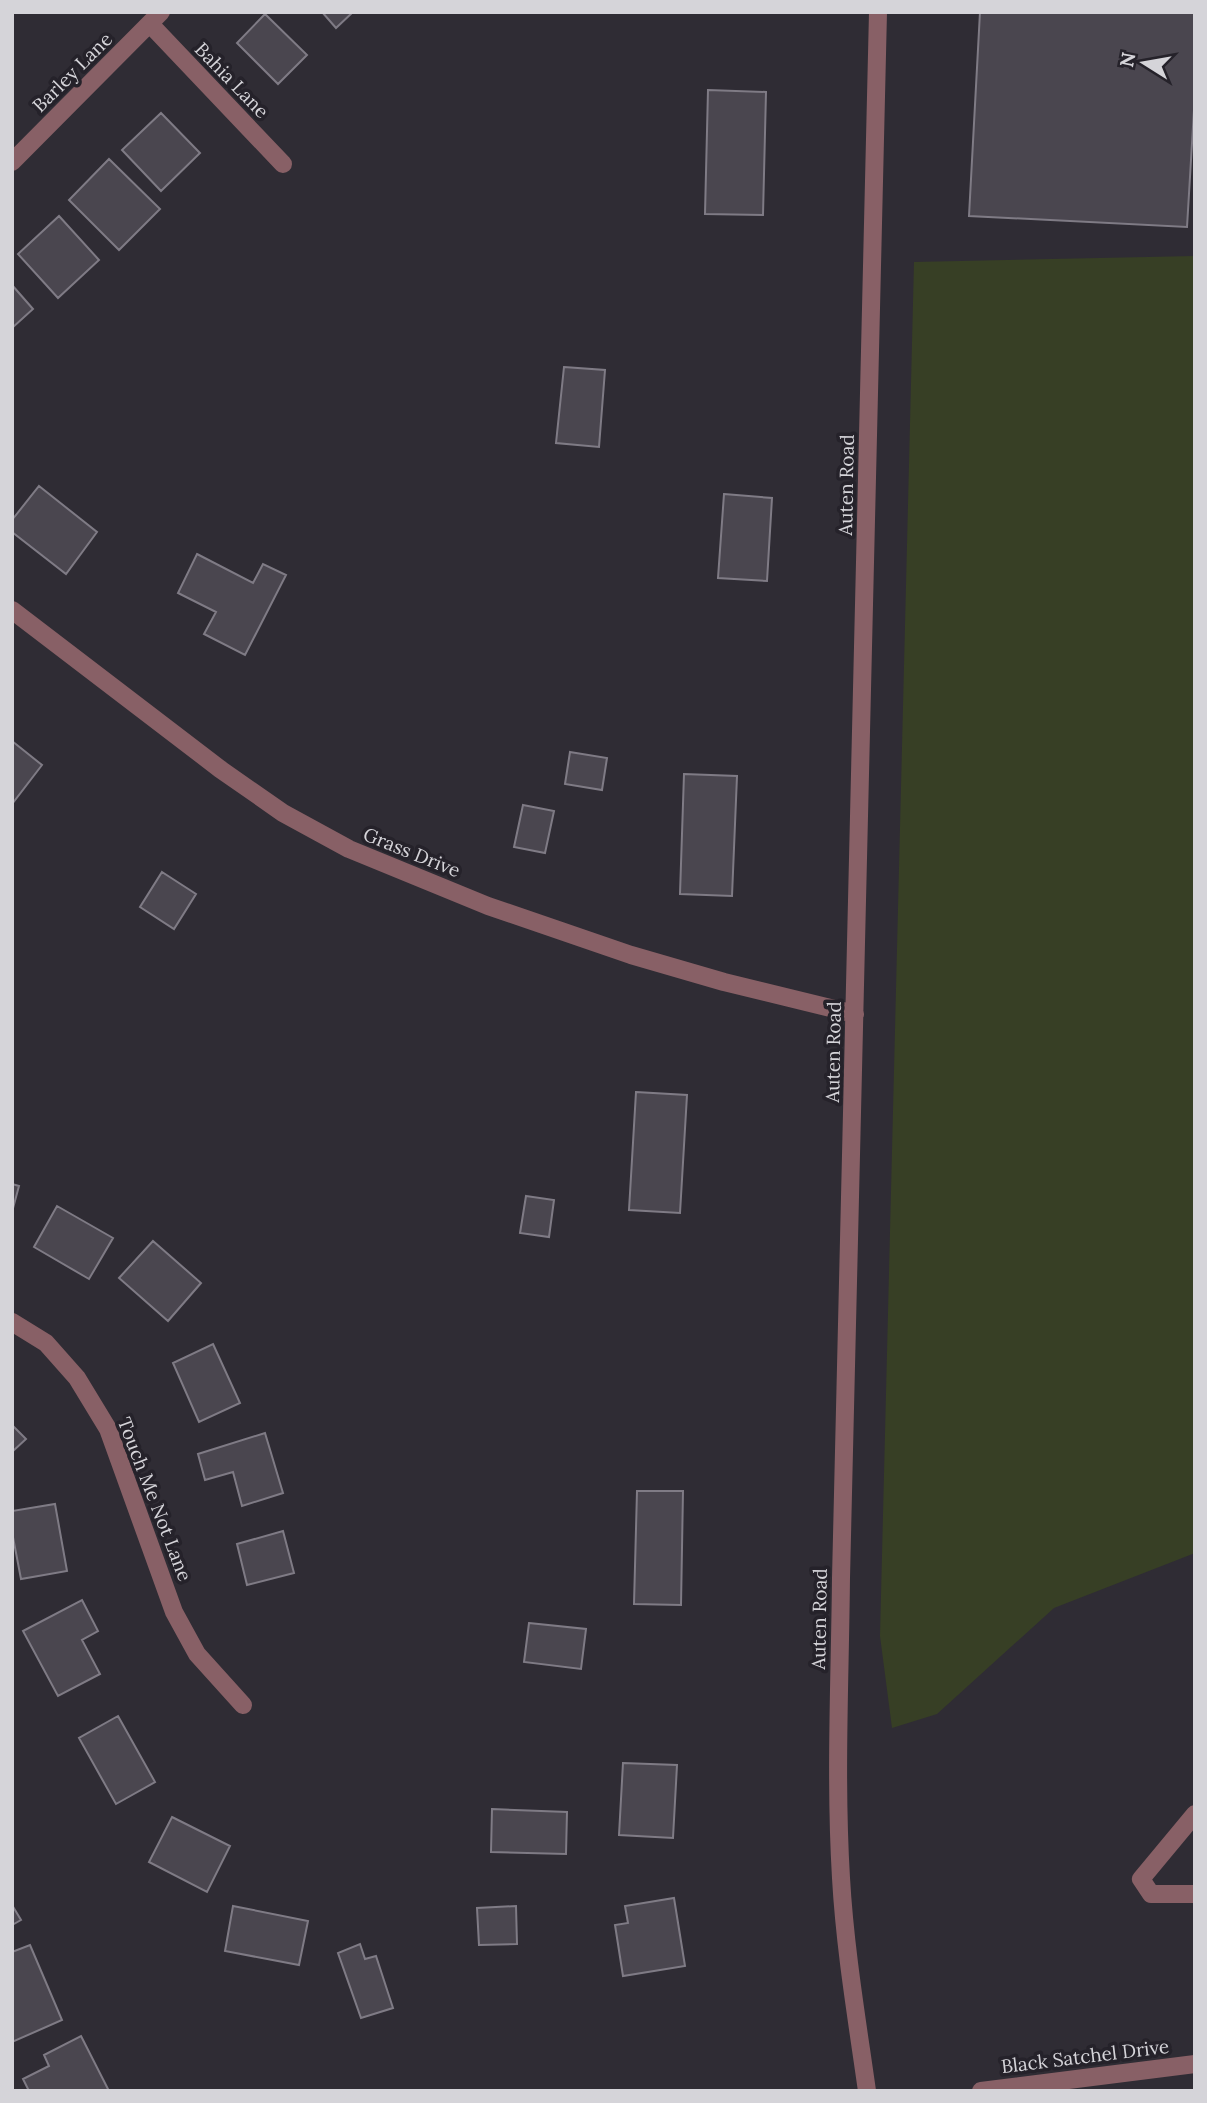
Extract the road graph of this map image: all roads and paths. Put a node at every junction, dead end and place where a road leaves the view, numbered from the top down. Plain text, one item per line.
1 (878, 12) edge
2 (156, 18) edge
3 (12, 162) edge
4 (284, 164) dead end
5 (12, 610) edge
6 (855, 1014) junction
7 (12, 1322) edge
8 (243, 1705) dead end
9 (1195, 1814) edge
10 (1195, 1894) edge
11 (1195, 2064) edge
12 (867, 2091) edge
13 (981, 2091) edge

1 - 6 street, Auten Road
2 - 3 street, Barley Lane
2 - 4 street, Bahia Lane
5 - 6 street, Grass Drive
6 - 12 street, Auten Road
7 - 8 street, Touch Me Not Lane
9 - 10 street
11 - 13 street, Black Satchel Drive

